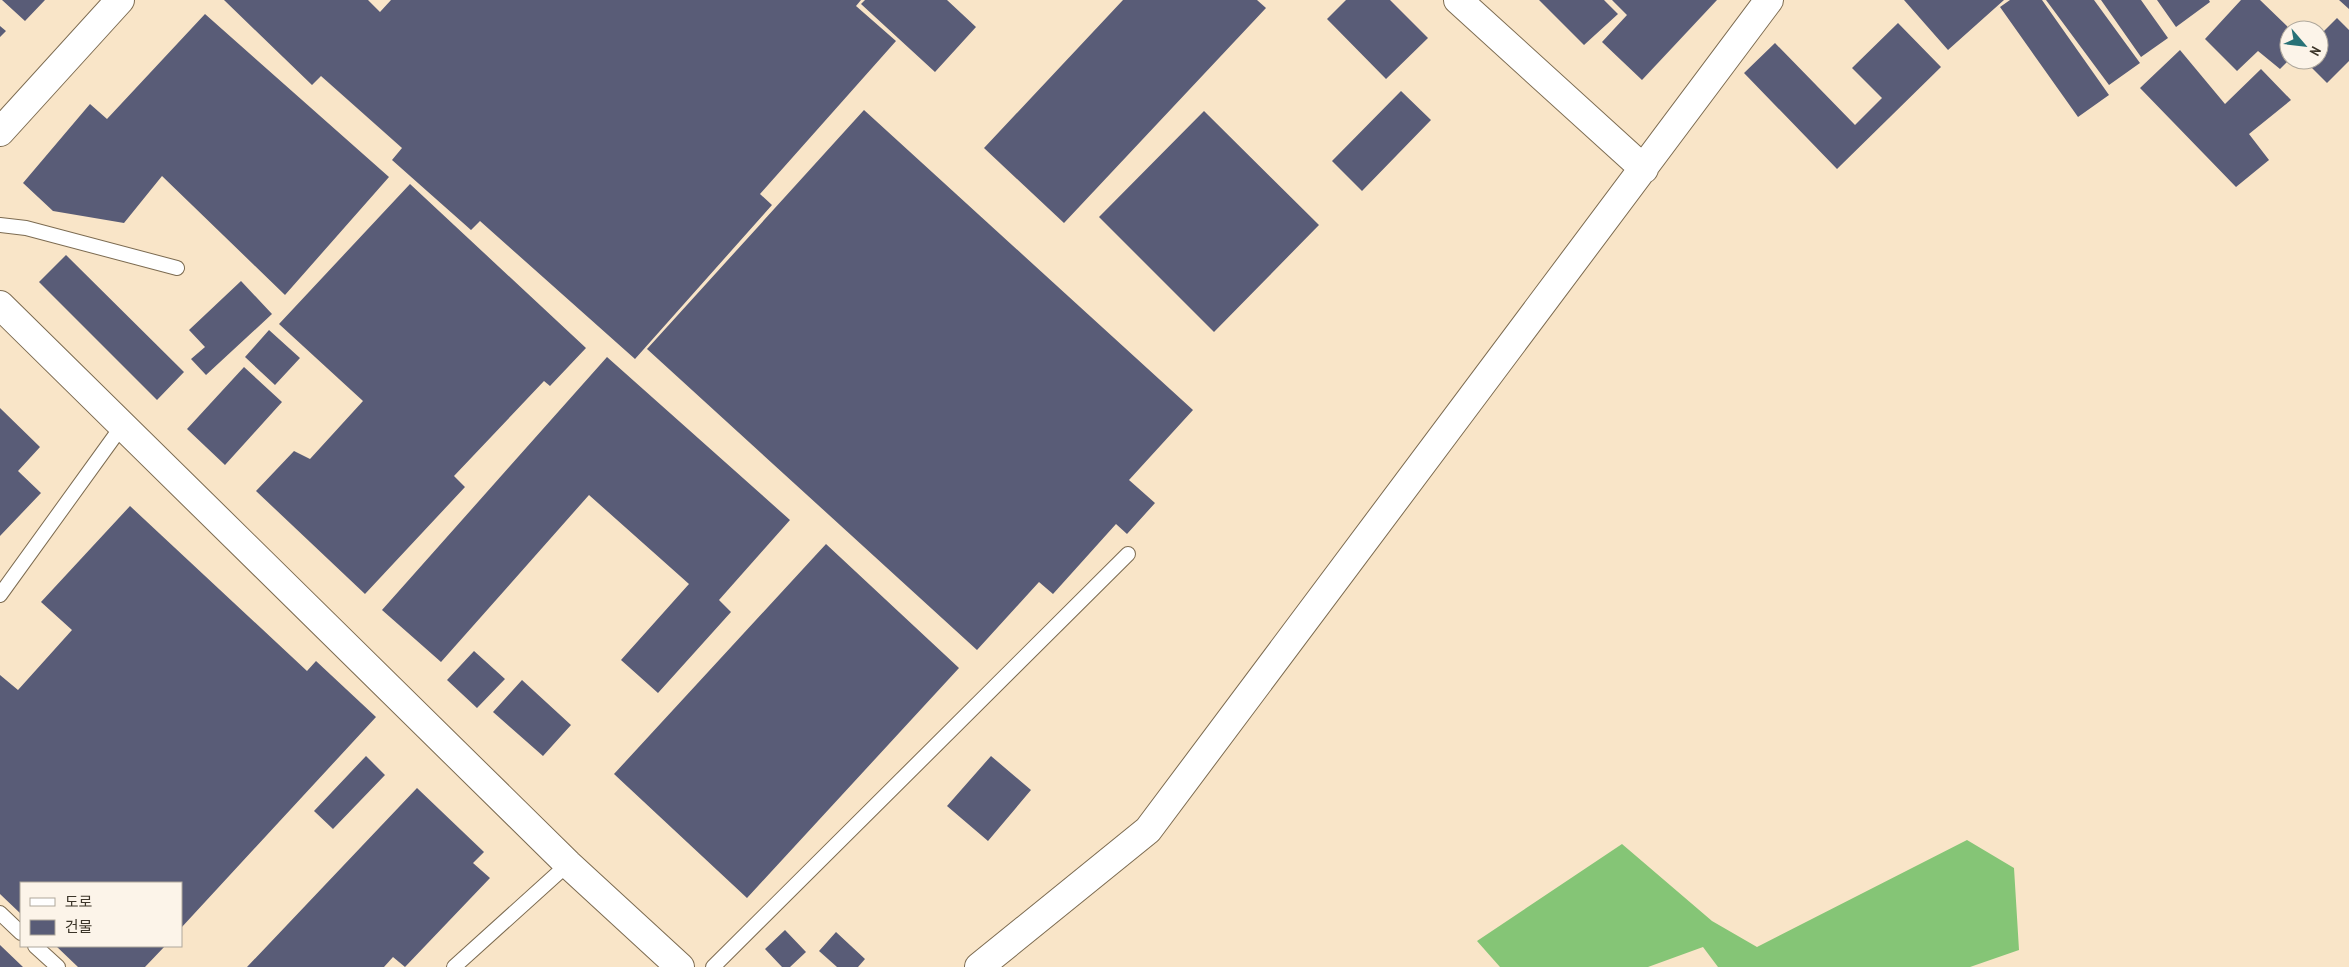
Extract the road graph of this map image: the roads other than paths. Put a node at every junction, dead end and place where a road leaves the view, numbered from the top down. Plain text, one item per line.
1 (120, 0) edge
2 (1458, 0) edge
3 (1769, 0) edge
4 (0, 132) edge
5 (1644, 169) junction
6 (0, 225) edge
7 (177, 268) dead end
8 (0, 305) edge
9 (122, 426) junction
10 (1128, 554) dead end
11 (0, 594) edge
12 (568, 864) junction
13 (0, 912) edge
14 (20, 931) edge
15 (36, 947) edge
16 (58, 967) edge
17 (454, 967) edge
18 (680, 967) edge
19 (713, 967) edge
20 (979, 967) edge

1 - 4 street
2 - 5 street
3 - 5 street
5 - 20 street
6 - 7 lane
8 - 9 street
9 - 11 lane
9 - 12 street
10 - 19 lane
12 - 17 lane
12 - 18 street
13 - 14 lane
15 - 16 lane

